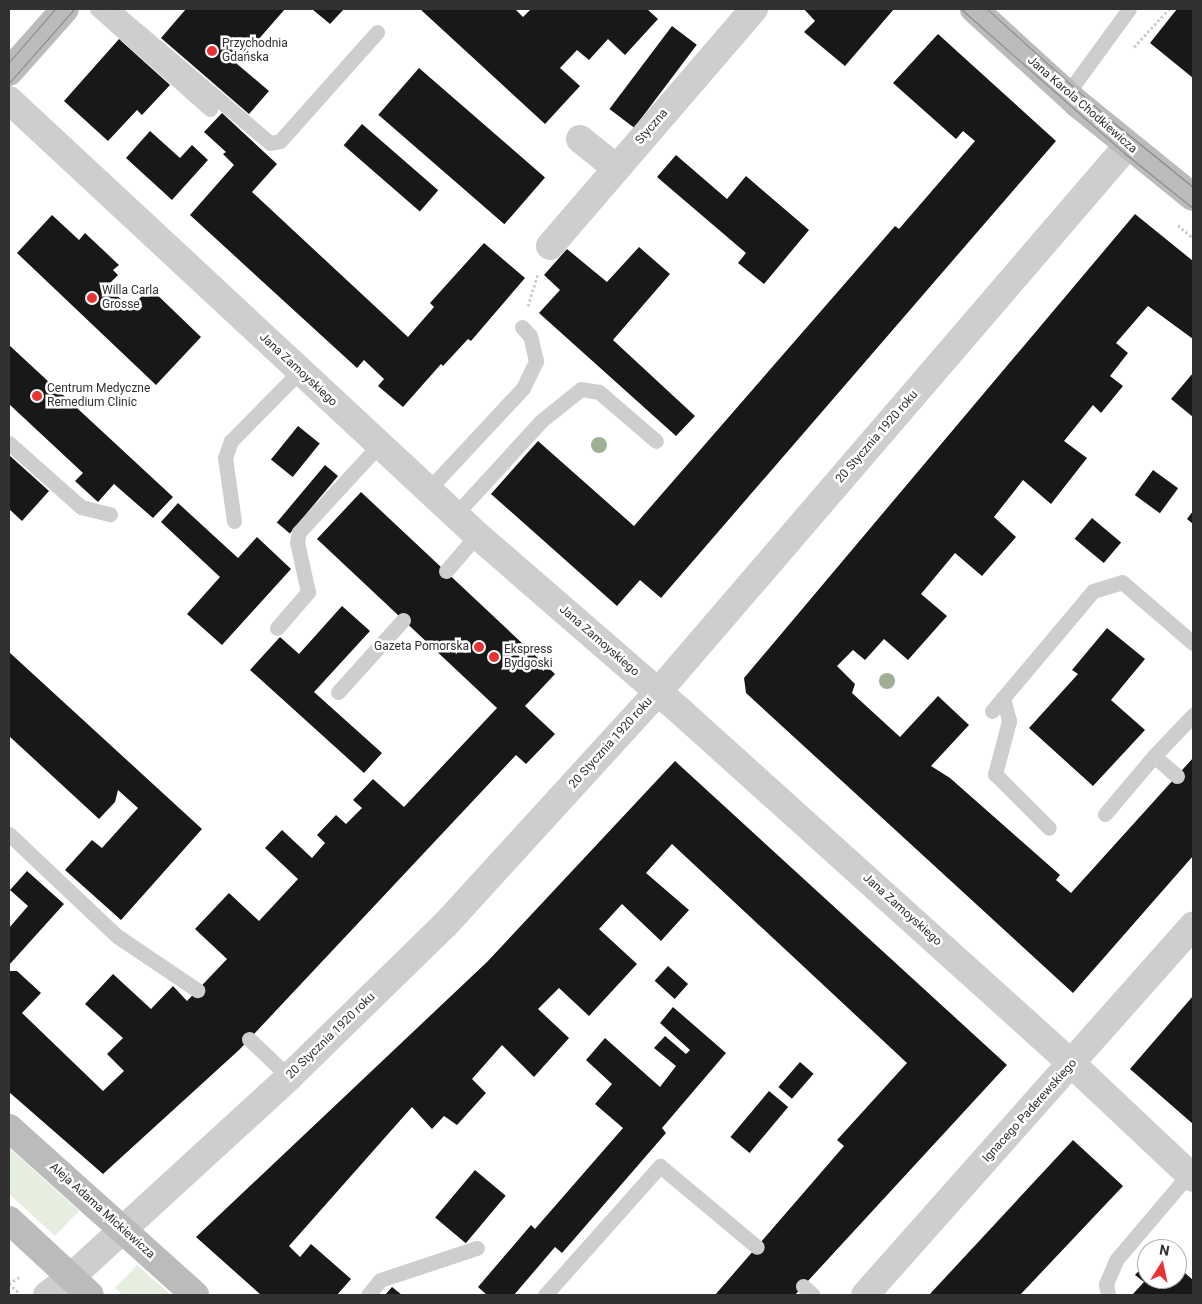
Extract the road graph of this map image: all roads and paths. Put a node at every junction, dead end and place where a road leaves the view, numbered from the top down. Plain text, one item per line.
1 (65, 9) edge
2 (96, 9) edge
3 (112, 9) edge
4 (754, 9) edge
5 (974, 9) edge
6 (1129, 9) edge
7 (1169, 9) edge
8 (1155, 25) dead end
9 (377, 32) dead end
10 (9, 72) edge
11 (1067, 94) junction
12 (9, 100) edge
13 (210, 110) dead end
14 (580, 138) dead end
15 (1128, 145) junction
16 (616, 168) junction
17 (1193, 198) edge
18 (550, 246) joint
19 (522, 327) joint
20 (300, 372) junction
21 (656, 441) dead end
22 (9, 443) edge
23 (379, 445) junction
24 (428, 490) junction
25 (110, 514) dead end
26 (455, 515) junction
27 (234, 521) dead end
28 (477, 535) junction
29 (446, 571) dead end
30 (403, 620) dead end
31 (277, 628) dead end
32 (1193, 643) edge
33 (338, 692) dead end
34 (658, 692) junction
35 (1002, 698) junction
36 (992, 711) dead end
37 (1193, 715) edge
38 (1154, 756) junction
39 (1177, 776) dead end
40 (1105, 814) dead end
41 (1049, 828) dead end
42 (9, 834) edge
43 (1193, 926) edge
44 (197, 990) dead end
45 (249, 1039) dead end
46 (1072, 1064) junction
47 (290, 1076) junction
48 (9, 1128) edge
49 (1191, 1176) edge
50 (9, 1220) edge
51 (123, 1230) junction
52 (756, 1247) dead end
53 (477, 1248) dead end
54 (80, 1286) edge
55 (47, 1295) edge
56 (196, 1295) edge
57 (368, 1295) edge
58 (545, 1295) edge
59 (864, 1295) edge
60 (1108, 1295) edge

1 - 10 street
2 - 13 lane
3 - 9 lane
4 - 16 street, Styczna
5 - 11 street, Jana Karola Chodkiewicza
6 - 11 lane
7 - 8 path
11 - 15 street, Jana Karola Chodkiewicza
12 - 20 street, Jana Zamoyskiego
14 - 16 street
15 - 17 street, Jana Karola Chodkiewicza
15 - 34 street, 20 Stycznia 1920 roku
16 - 18 street, Styczna
18 - 19 path
19 - 24 lane
20 - 23 street, Jana Zamoyskiego
20 - 27 lane
21 - 26 lane
22 - 25 lane
23 - 24 street, Jana Zamoyskiego
23 - 31 lane
24 - 26 street, Jana Zamoyskiego
26 - 28 street, Jana Zamoyskiego
28 - 29 lane
28 - 34 street, Jana Zamoyskiego
30 - 33 lane
32 - 35 lane
34 - 46 street, Jana Zamoyskiego
34 - 47 street, 20 Stycznia 1920 roku
35 - 36 lane
35 - 41 lane
37 - 38 lane
38 - 39 lane
38 - 40 lane
42 - 44 lane
43 - 46 street, Ignacego Paderewskiego
45 - 47 lane
46 - 49 street, Jana Zamoyskiego
46 - 59 street, Ignacego Paderewskiego
47 - 51 street, 20 Stycznia 1920 roku
48 - 51 street, Aleja Adama Mickiewicza
49 - 60 lane
50 - 54 street
51 - 54 street, 20 Stycznia 1920 roku
51 - 56 street, Aleja Adama Mickiewicza
52 - 58 lane
53 - 57 lane
54 - 55 street, 20 Stycznia 1920 roku

